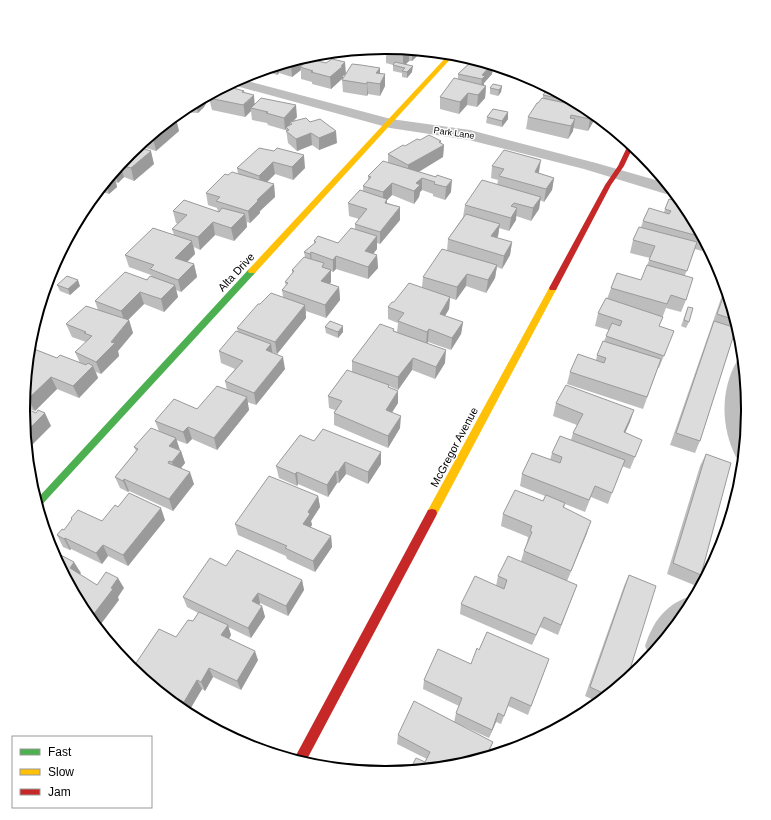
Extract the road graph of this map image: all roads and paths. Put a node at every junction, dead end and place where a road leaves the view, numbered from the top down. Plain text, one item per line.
1 (447, 60) edge
2 (244, 84) edge
3 (390, 123) junction
4 (629, 151) edge
5 (618, 174) junction
6 (662, 187) edge
7 (740, 382) edge
8 (740, 438) edge
9 (42, 501) edge
10 (302, 755) edge

1 - 3 street, Alta Drive
2 - 3 street, Park Lane
3 - 5 street, Park Lane
3 - 9 street, Alta Drive
4 - 5 street, McGregor Avenue
5 - 6 street, Park Lane
5 - 10 street, McGregor Avenue
7 - 8 street

